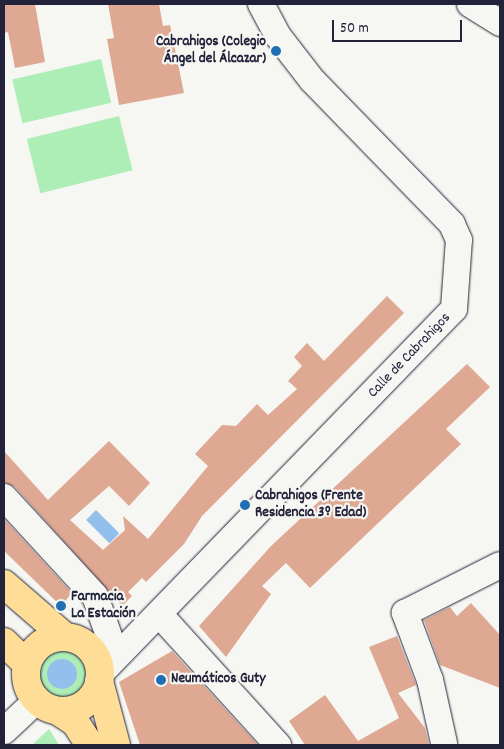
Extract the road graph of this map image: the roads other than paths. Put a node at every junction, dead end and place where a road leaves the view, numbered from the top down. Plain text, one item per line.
1 (261, 4) edge
2 (470, 4) edge
3 (500, 23) edge
4 (4, 498) edge
5 (500, 565) edge
6 (4, 584) edge
7 (154, 621) junction
8 (64, 636) junction
9 (4, 642) edge
10 (100, 662) junction
11 (27, 664) junction
12 (48, 706) junction
13 (4, 731) edge
14 (444, 743) dead end
15 (90, 745) edge
16 (116, 745) edge
17 (278, 745) edge

1 - 7 street, Calle de Cabrahigos
2 - 3 street
4 - 10 street
5 - 14 street
6 - 8 main road
7 - 10 street, Calle de Cabrahigos
7 - 17 street
8 - 10 main road
8 - 11 main road
9 - 11 main road
10 - 12 main road
10 - 16 main road
11 - 12 main road
12 - 13 street
12 - 15 main road

